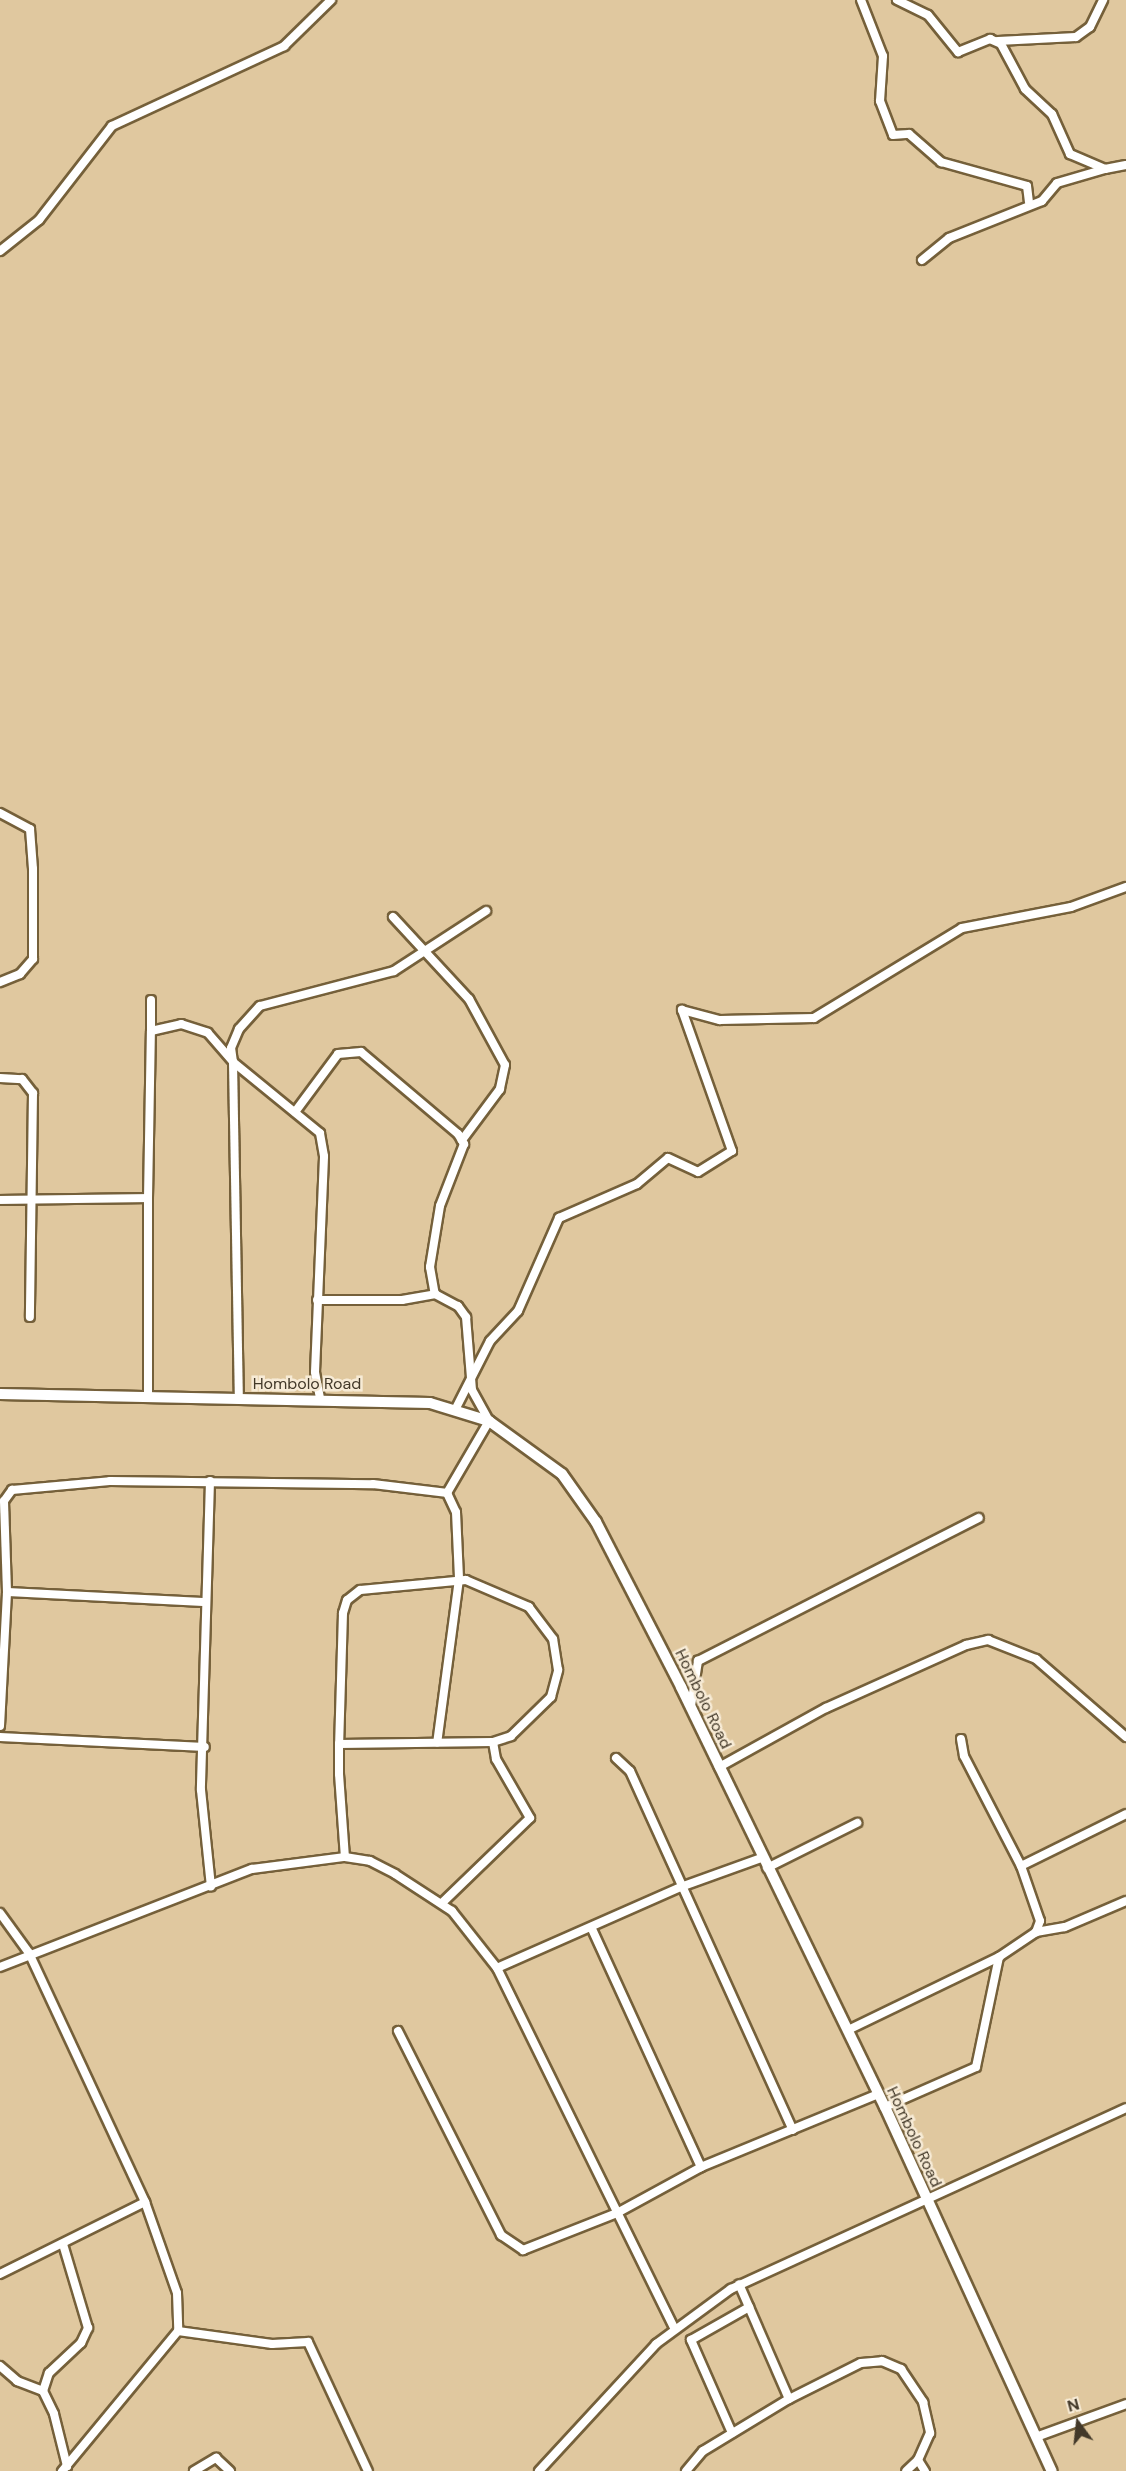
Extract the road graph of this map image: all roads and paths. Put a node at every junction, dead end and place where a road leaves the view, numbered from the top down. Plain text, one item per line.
1 (331, 0) edge
2 (861, 0) edge
3 (897, 0) edge
4 (1103, 0) edge
5 (997, 41) junction
6 (1126, 165) edge
7 (1105, 170) junction
8 (1029, 202) junction
9 (0, 251) edge
10 (922, 260) dead end
11 (0, 813) edge
12 (1126, 886) edge
13 (486, 911) dead end
14 (393, 917) dead end
15 (428, 952) junction
16 (0, 982) edge
17 (150, 1000) dead end
18 (151, 1031) junction
19 (233, 1062) junction
20 (0, 1078) edge
21 (295, 1112) junction
22 (462, 1140) junction
23 (148, 1198) junction
24 (33, 1199) junction
25 (0, 1200) edge
26 (435, 1294) junction
27 (317, 1300) junction
28 (30, 1317) dead end
29 (471, 1376) junction
30 (0, 1394) edge
31 (148, 1395) junction
32 (320, 1398) junction
33 (239, 1399) junction
34 (455, 1410) junction
35 (489, 1421) junction
36 (210, 1481) junction
37 (447, 1493) junction
38 (979, 1518) dead end
39 (459, 1579) junction
40 (7, 1592) junction
41 (204, 1602) junction
42 (691, 1708) junction
43 (0, 1726) edge
44 (0, 1737) edge
45 (1126, 1737) edge
46 (961, 1739) dead end
47 (493, 1742) junction
48 (437, 1743) junction
49 (339, 1744) junction
50 (205, 1746) junction
51 (616, 1758) dead end
52 (718, 1767) junction
53 (1126, 1814) edge
54 (857, 1823) dead end
55 (345, 1857) junction
56 (764, 1864) junction
57 (1021, 1866) junction
58 (212, 1886) junction
59 (681, 1887) junction
60 (1126, 1901) edge
61 (442, 1902) junction
62 (0, 1913) edge
63 (592, 1929) junction
64 (1036, 1932) junction
65 (29, 1953) junction
66 (999, 1957) junction
67 (0, 1967) edge
68 (497, 1968) junction
69 (848, 2030) junction
70 (398, 2031) dead end
71 (878, 2094) junction
72 (885, 2107) junction
73 (1126, 2108) edge
74 (793, 2130) junction
75 (701, 2167) junction
76 (926, 2196) junction
77 (145, 2202) junction
78 (617, 2213) junction
79 (63, 2244) junction
80 (0, 2274) edge
81 (739, 2284) junction
82 (749, 2307) junction
83 (674, 2328) junction
84 (178, 2331) junction
85 (0, 2366) edge
86 (43, 2391) junction
87 (789, 2400) junction
88 (1126, 2404) edge
89 (732, 2433) junction
90 (1036, 2437) junction
91 (918, 2460) junction
92 (64, 2468) edge
93 (194, 2471) edge
94 (230, 2471) edge
95 (368, 2471) edge
96 (539, 2471) edge
97 (686, 2471) edge
98 (906, 2471) edge
99 (925, 2471) edge
100 (1052, 2471) edge

1 - 9 street
2 - 8 street
3 - 5 street
4 - 5 street
5 - 7 street
6 - 7 street
7 - 8 street
8 - 10 street
11 - 16 street
12 - 29 street
13 - 15 street
14 - 15 street
15 - 19 street
15 - 22 street
17 - 18 street
18 - 19 street
18 - 23 street
19 - 21 street
19 - 33 street
20 - 24 street
21 - 22 street
21 - 27 street
22 - 26 street
23 - 24 street
23 - 31 street
24 - 25 street
24 - 28 street
26 - 27 street
26 - 29 street
27 - 32 street
29 - 34 street
29 - 35 street
30 - 31 street, Hombolo Road
31 - 33 street, Hombolo Road
32 - 33 street, Hombolo Road
32 - 34 street, Hombolo Road
34 - 35 street, Hombolo Road
35 - 37 street
35 - 42 street, Hombolo Road
36 - 37 street
36 - 40 street
36 - 41 street
37 - 39 street
38 - 42 street
39 - 47 street
39 - 48 street
39 - 49 street
40 - 41 street
40 - 43 street
41 - 50 street
42 - 52 street, Hombolo Road
44 - 50 street
45 - 52 street
46 - 57 street
47 - 48 street
47 - 61 street
48 - 49 street
49 - 55 street
50 - 58 street
51 - 59 street
52 - 56 street, Hombolo Road
53 - 57 street
54 - 56 street
55 - 58 street
55 - 61 street
56 - 59 street
56 - 69 street, Hombolo Road
57 - 64 street
58 - 65 street
59 - 63 street
59 - 74 street
60 - 64 street
61 - 68 street
62 - 65 street
63 - 68 street
63 - 75 street
64 - 66 street
65 - 67 street
65 - 77 street
66 - 69 street
66 - 72 street
68 - 78 street
69 - 71 street, Hombolo Road
70 - 78 street
71 - 72 street, Hombolo Road
71 - 74 street
72 - 76 street, Hombolo Road
73 - 76 street
74 - 75 street
75 - 78 street
76 - 81 street
76 - 90 street, Hombolo Road
77 - 79 street
77 - 84 street
78 - 83 street
79 - 80 street
79 - 86 street
81 - 82 street
81 - 83 street
82 - 87 street
82 - 89 street
83 - 96 street
84 - 92 street
84 - 95 street
85 - 86 street
86 - 92 street
87 - 89 street
87 - 91 street
88 - 90 street
89 - 97 street
90 - 100 street, Hombolo Road
91 - 98 street
91 - 99 street
93 - 94 street

